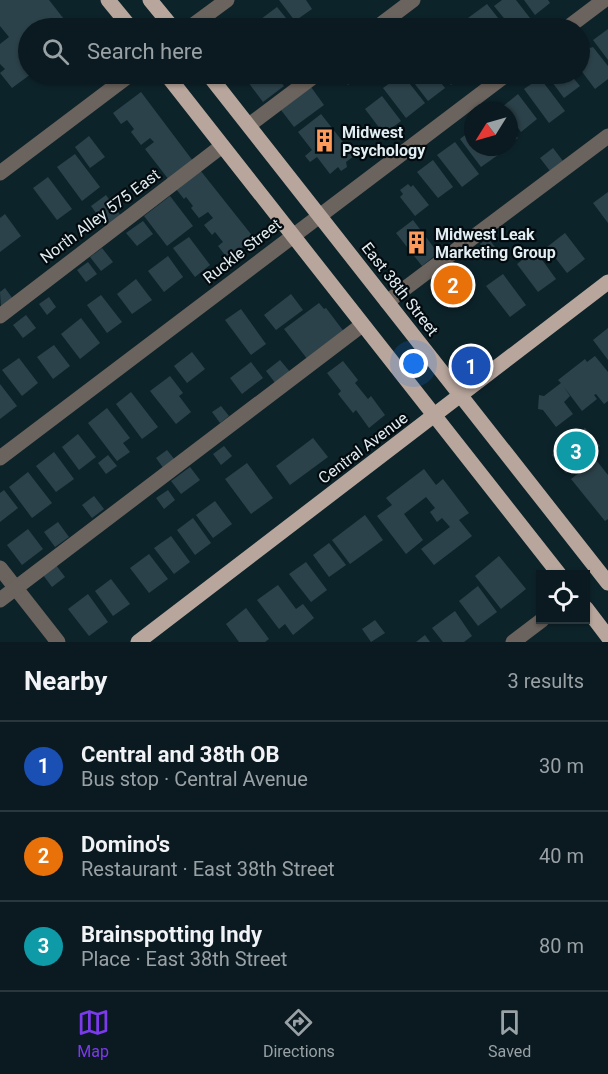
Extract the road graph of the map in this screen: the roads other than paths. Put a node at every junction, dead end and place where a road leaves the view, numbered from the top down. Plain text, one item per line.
1 (108, 0) edge
2 (150, 0) edge
3 (227, 0) edge
4 (413, 0) edge
5 (604, 0) edge
6 (123, 18) edge
7 (165, 18) edge
8 (203, 18) edge
9 (389, 18) edge
10 (580, 18) edge
11 (118, 84) edge
12 (174, 84) edge
13 (216, 84) edge
14 (304, 84) edge
15 (494, 84) edge
16 (249, 125) junction
17 (608, 136) edge
18 (222, 146) junction
19 (0, 173) edge
20 (319, 215) junction
21 (292, 236) junction
22 (608, 282) edge
23 (387, 302) junction
24 (0, 316) edge
25 (362, 324) junction
26 (460, 396) junction
27 (434, 417) junction
28 (0, 458) edge
29 (0, 568) edge
30 (556, 570) edge
31 (607, 579) edge
32 (16, 588) junction
33 (0, 600) edge
34 (590, 614) edge
35 (537, 624) edge
36 (608, 637) edge
37 (58, 642) edge
38 (138, 642) edge
39 (513, 642) edge

1 - 6 main road
2 - 7 main road
3 - 8 street
4 - 9 street
5 - 10 street
11 - 19 street
12 - 18 main road
13 - 16 main road, East 38th Street
14 - 16 street
15 - 20 street, Ruckle Street
16 - 20 main road, East 38th Street
17 - 23 street
18 - 21 main road
18 - 24 street, North Alley 575 East
20 - 21 street, Ruckle Street
20 - 23 main road, East 38th Street
21 - 25 main road
21 - 28 street, Ruckle Street
22 - 26 main road, Central Avenue
23 - 26 main road, East 38th Street
25 - 27 main road
25 - 32 street
26 - 27 main road, Central Avenue
26 - 31 main road, East 38th Street
27 - 30 main road
27 - 38 main road, Central Avenue
29 - 32 street
32 - 33 street
32 - 37 street
34 - 36 main road
35 - 39 street

